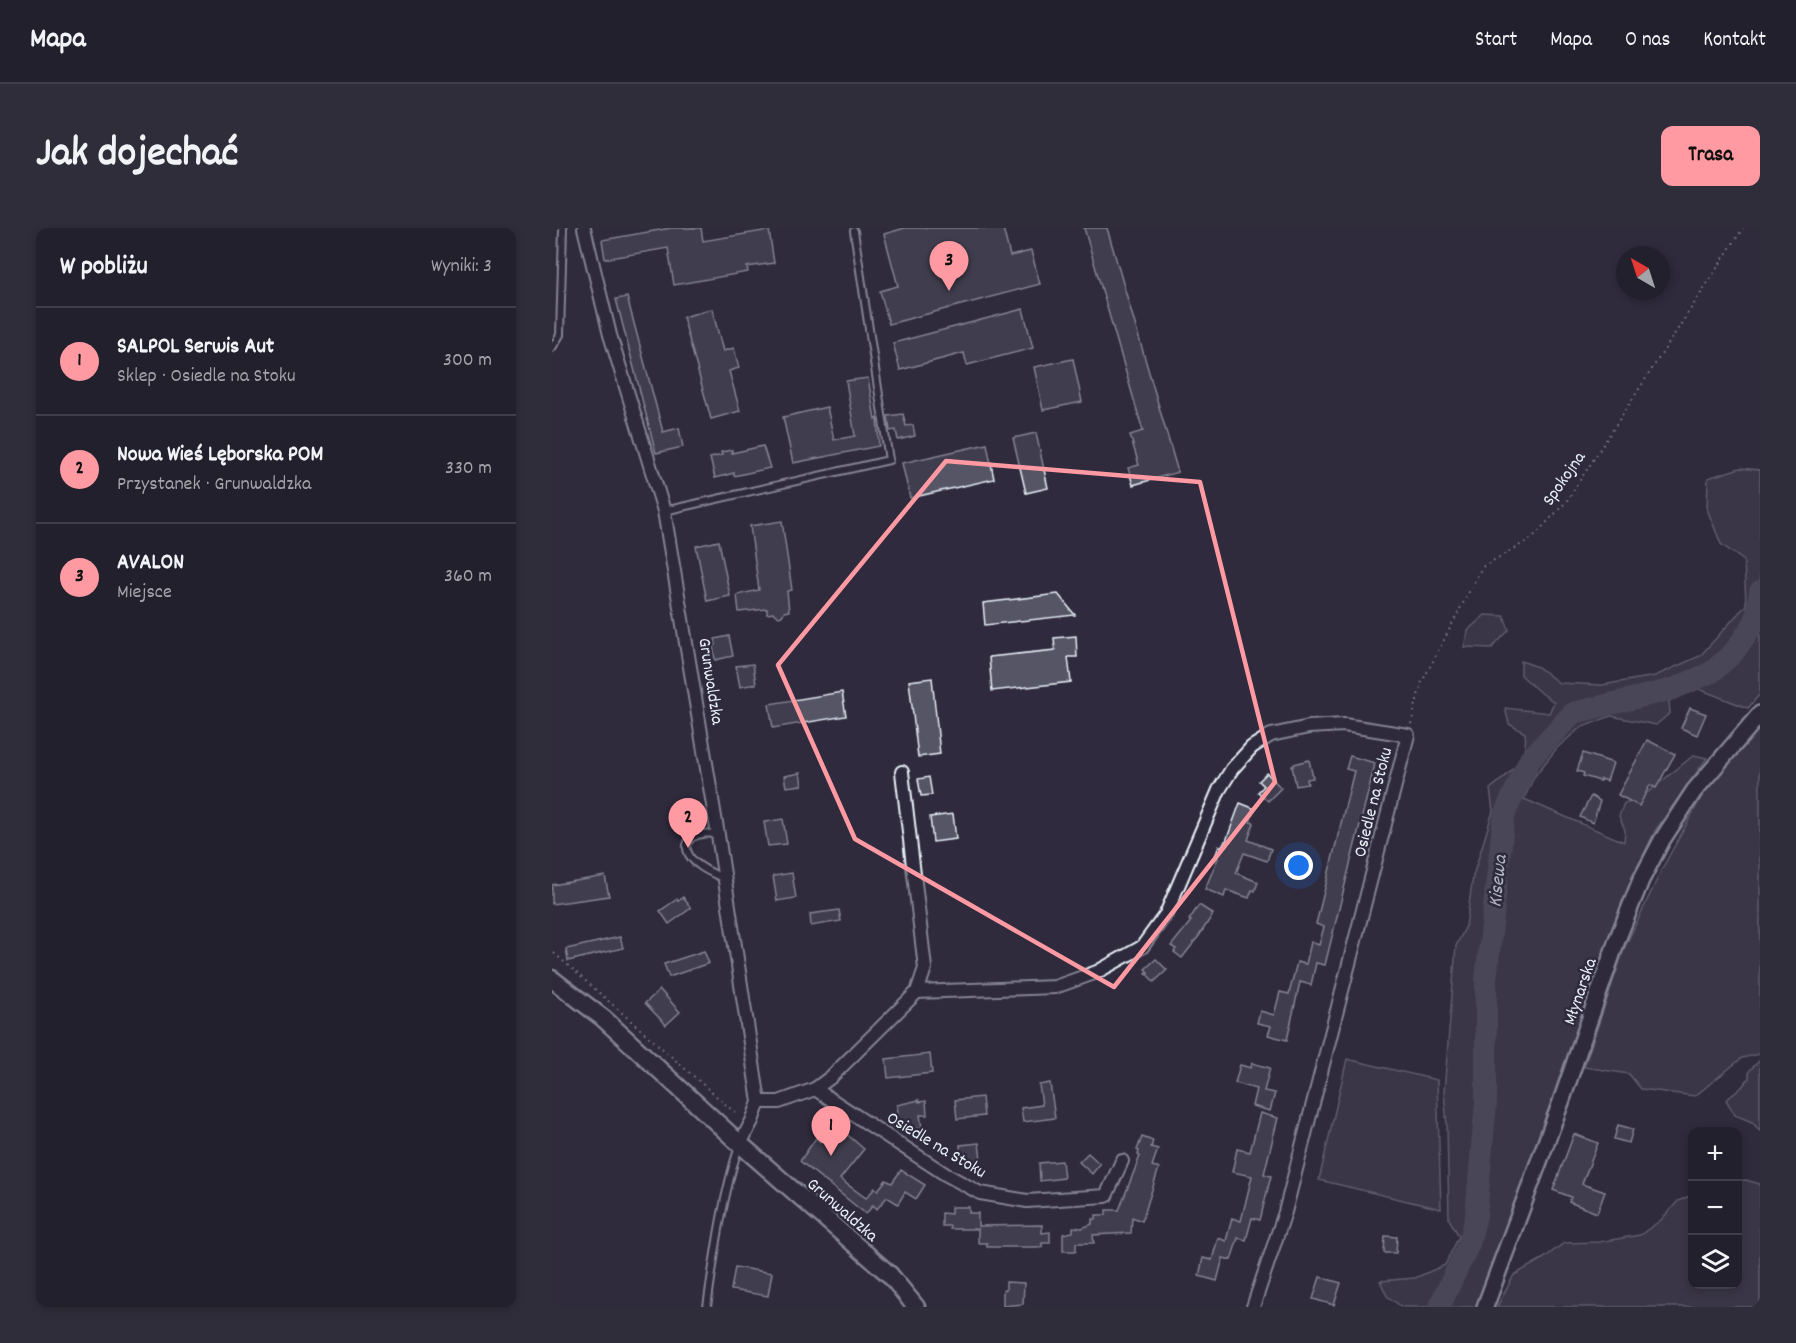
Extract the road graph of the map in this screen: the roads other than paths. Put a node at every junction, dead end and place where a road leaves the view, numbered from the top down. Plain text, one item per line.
1 (563, 228) edge
2 (584, 228) edge
3 (854, 231) dead end
4 (552, 348) edge
5 (664, 511) junction
6 (1760, 714) edge
7 (902, 772) dead end
8 (718, 835) junction
9 (725, 879) junction
10 (552, 979) edge
11 (917, 992) junction
12 (815, 1089) junction
13 (759, 1102) junction
14 (740, 1144) junction
15 (1122, 1161) dead end
16 (707, 1307) edge
17 (916, 1307) edge
18 (1253, 1307) edge
19 (1485, 1307) edge

1 - 4 lane
2 - 5 street, Grunwaldzka
3 - 5 lane
5 - 8 street, Grunwaldzka
6 - 19 street, Młynarska
7 - 11 street
8 - 9 street, Grunwaldzka
8 - 9 lane
9 - 13 street, Grunwaldzka
10 - 14 main road, Grunwaldzka
11 - 12 street
11 - 18 street, Osiedle na Stoku
12 - 13 street
12 - 15 street, Osiedle na Stoku
13 - 14 street
14 - 16 lane
14 - 17 main road, Grunwaldzka

